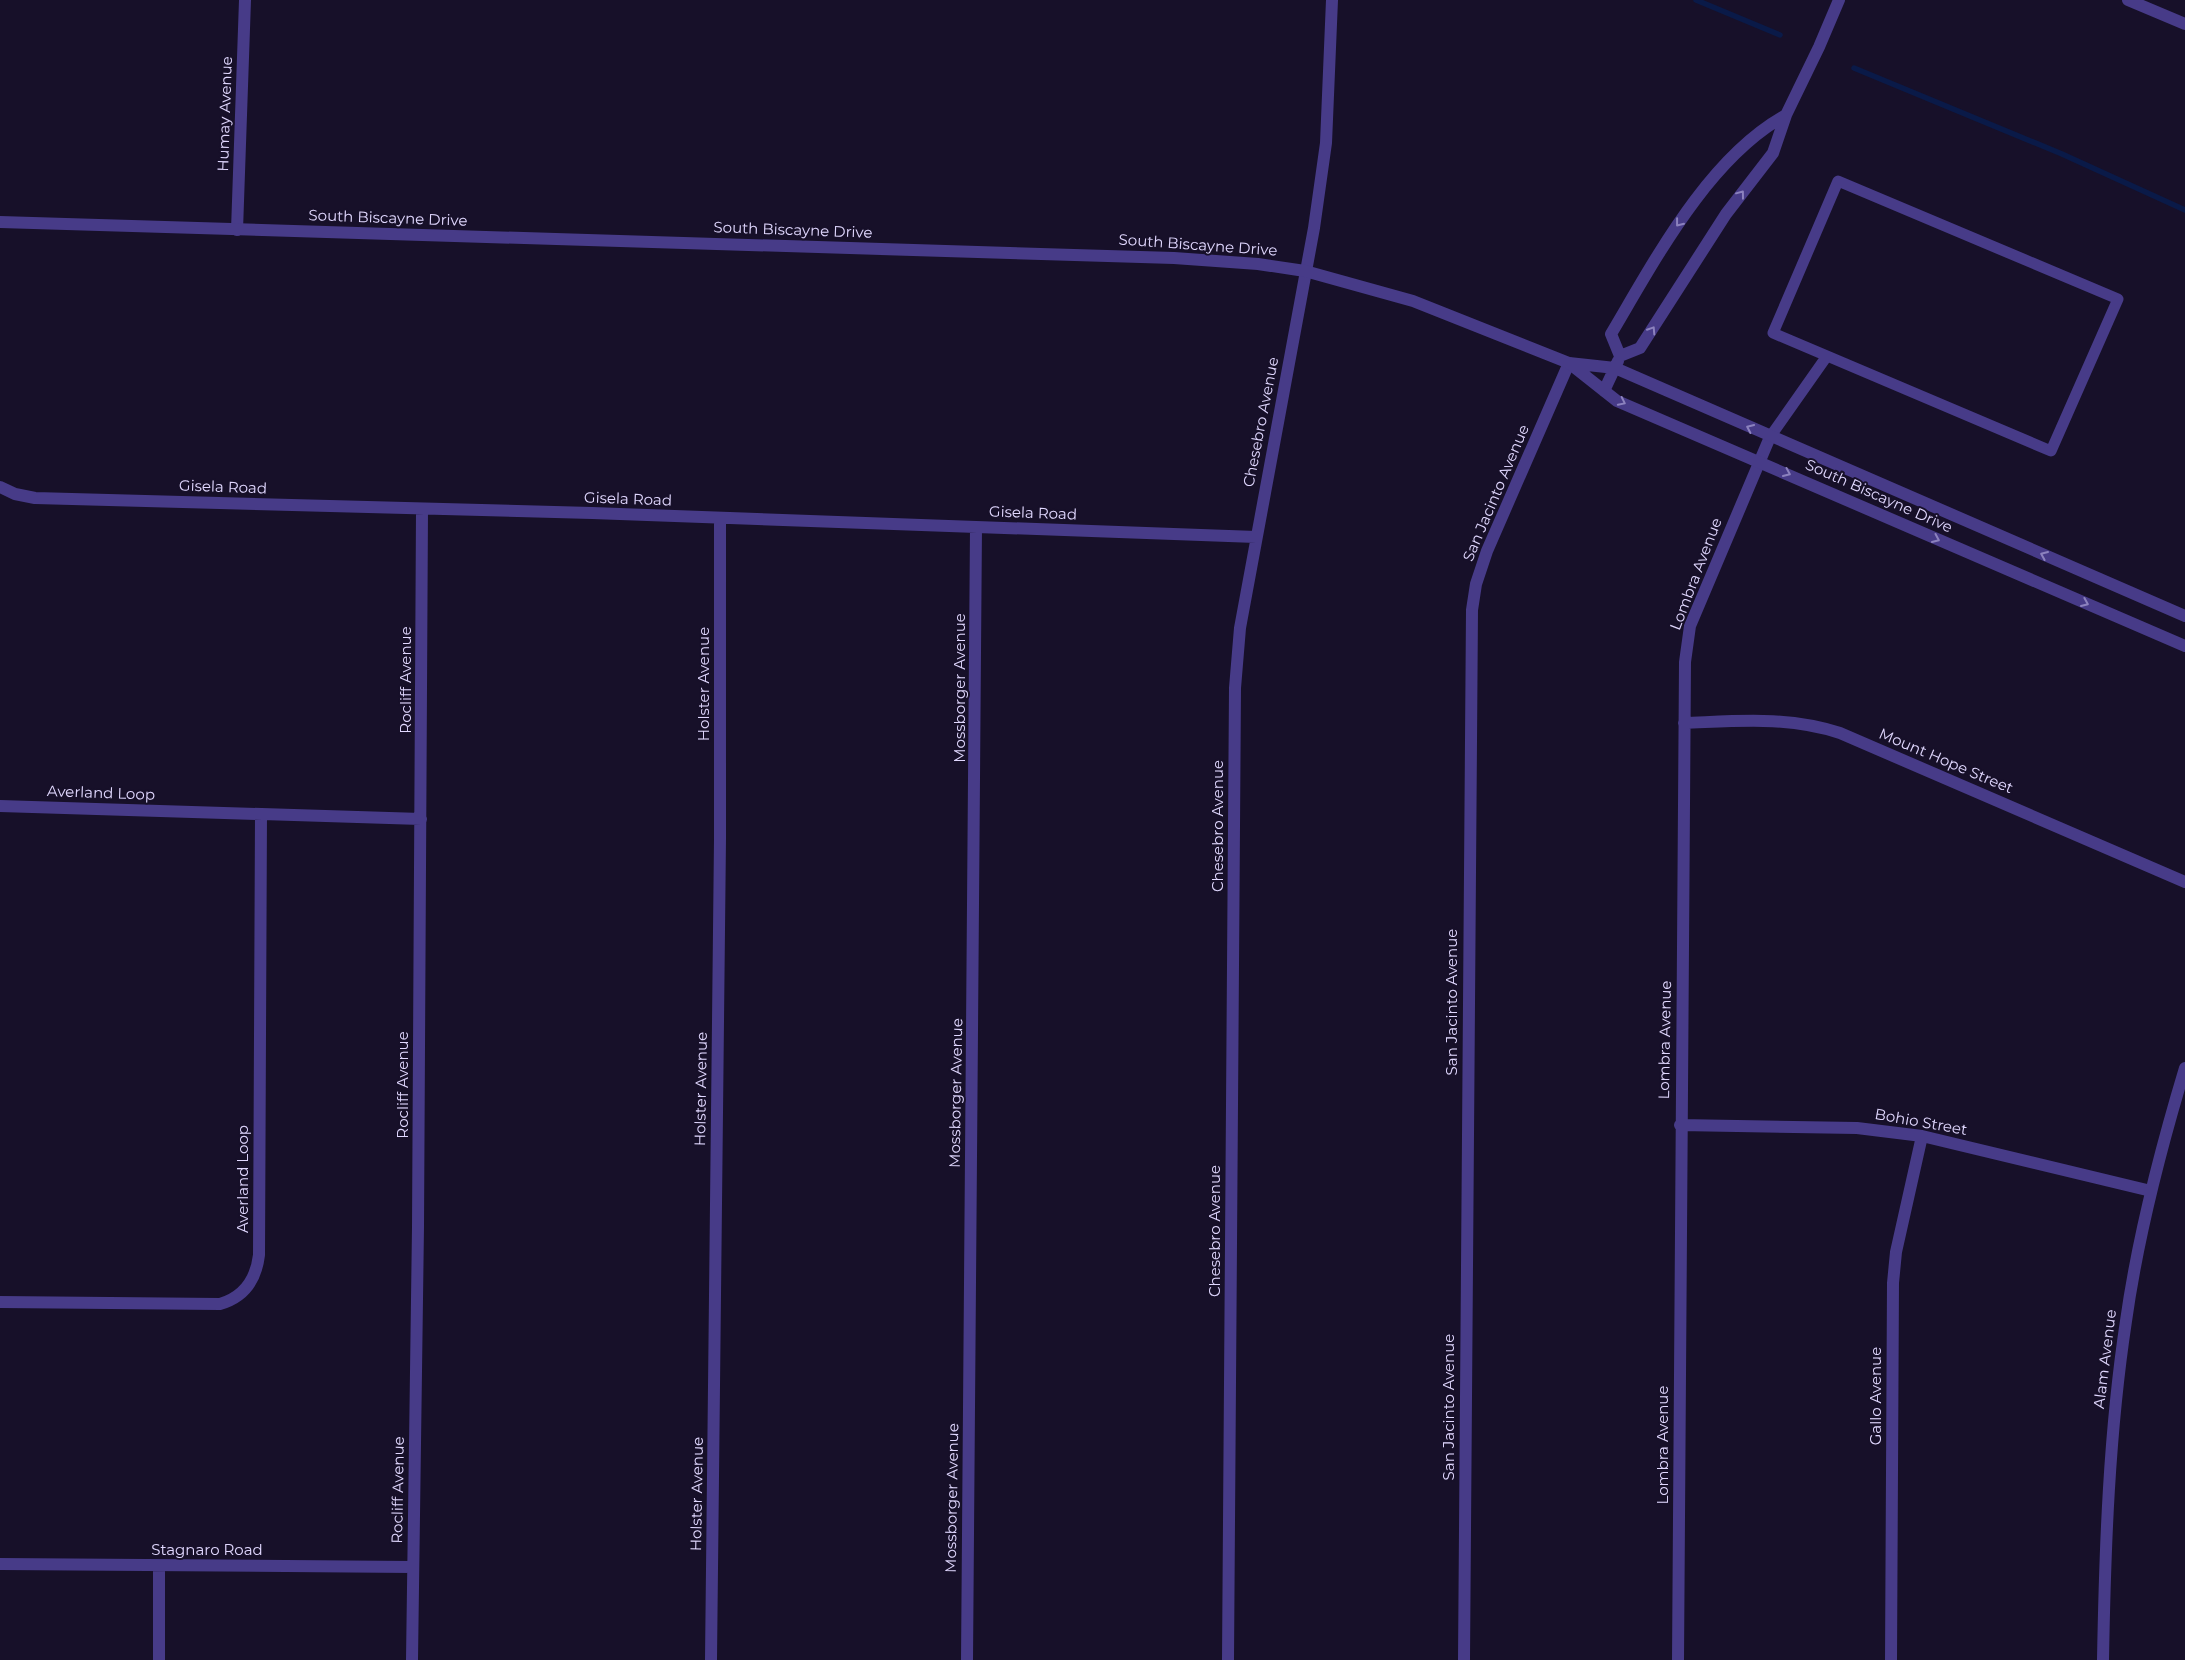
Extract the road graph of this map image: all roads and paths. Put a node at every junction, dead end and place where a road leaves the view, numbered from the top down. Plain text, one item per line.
1 (245, 0) edge
2 (1332, 0) edge
3 (1839, 0) edge
4 (2128, 0) edge
5 (2185, 24) edge
6 (1786, 115) junction
7 (0, 222) edge
8 (237, 230) junction
9 (1305, 271) junction
10 (1620, 356) junction
11 (1827, 356) junction
12 (1569, 363) junction
13 (1615, 368) junction
14 (1604, 391) junction
15 (1770, 437) junction
16 (1760, 461) junction
17 (0, 487) edge
18 (422, 510) junction
19 (720, 518) junction
20 (976, 527) junction
21 (1256, 537) junction
22 (2185, 616) edge
23 (2185, 646) edge
24 (1684, 723) junction
25 (0, 806) edge
26 (261, 814) junction
27 (421, 819) junction
28 (2185, 882) edge
29 (2185, 1068) edge
30 (1680, 1125) junction
31 (1922, 1136) junction
32 (2151, 1191) junction
33 (0, 1302) edge
34 (0, 1564) edge
35 (159, 1566) junction
36 (413, 1568) junction
37 (159, 1660) edge
38 (412, 1660) edge
39 (712, 1660) edge
40 (967, 1660) edge
41 (1228, 1660) edge
42 (1464, 1660) edge
43 (1678, 1660) edge
44 (1891, 1660) edge
45 (2103, 1660) edge

1 - 8 street, Humay Avenue
2 - 9 street, Chesebro Avenue
3 - 6 street
4 - 5 street
10 -> 6 street
6 -> 10 street
7 - 8 street, South Biscayne Drive
8 - 9 street, South Biscayne Drive
9 - 12 street, South Biscayne Drive
9 - 21 street, Chesebro Avenue
10 - 13 street
11 - 11 lane
11 - 15 lane
12 - 13 street, South Biscayne Drive
12 - 14 street, South Biscayne Drive
12 - 42 street, San Jacinto Avenue
13 - 14 street
15 -> 13 street, South Biscayne Drive
14 -> 16 street, South Biscayne Drive
15 - 16 street, Lombra Avenue
22 -> 15 street, South Biscayne Drive
16 -> 23 street, South Biscayne Drive
16 - 24 street, Lombra Avenue
17 - 18 street, Gisela Road
18 - 19 street, Gisela Road
18 - 27 street, Rocliff Avenue
19 - 20 street, Gisela Road
19 - 39 street, Holster Avenue
20 - 21 street, Gisela Road
20 - 40 street, Mossborger Avenue
21 - 41 street, Chesebro Avenue
24 - 28 street, Mount Hope Street
24 - 30 street, Lombra Avenue
25 - 26 street, Averland Loop
26 - 27 street, Averland Loop
26 - 33 street, Averland Loop
27 - 36 street, Rocliff Avenue
29 - 32 street, Alam Avenue
30 - 31 street, Bohio Street
30 - 43 street, Lombra Avenue
31 - 32 street, Bohio Street
31 - 44 street, Gallo Avenue
32 - 45 street, Alam Avenue
34 - 35 street, Stagnaro Road
35 - 36 street, Stagnaro Road
35 - 37 street
36 - 38 street, Rocliff Avenue

